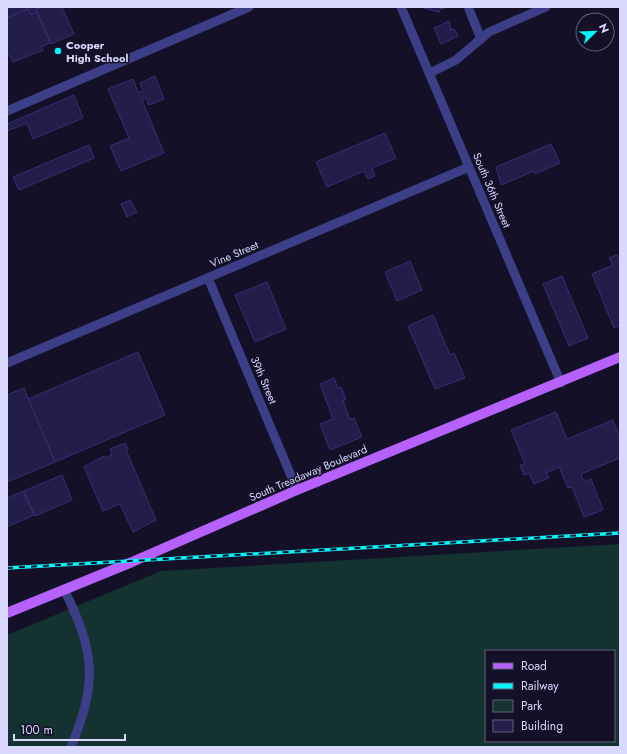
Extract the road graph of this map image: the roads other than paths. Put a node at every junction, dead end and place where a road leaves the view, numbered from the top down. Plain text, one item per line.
1 (249, 7) edge
2 (400, 7) edge
3 (546, 7) edge
4 (469, 9) dead end
5 (481, 39) junction
6 (430, 73) junction
7 (7, 111) edge
8 (469, 167) junction
9 (208, 278) junction
10 (620, 358) edge
11 (7, 363) edge
12 (561, 383) junction
13 (297, 490) junction
14 (64, 589) junction
15 (7, 613) edge
16 (71, 747) edge

1 - 7 street
2 - 6 street, South 36th Street
3 - 5 street
4 - 5 street
5 - 6 street
6 - 8 street, South 36th Street
8 - 9 street, Vine Street
8 - 12 street, South 36th Street
9 - 11 street, Vine Street
9 - 13 street, 39th Street
10 - 12 main road, South Treadaway Boulevard
12 - 13 main road, South Treadaway Boulevard
13 - 14 main road, South Treadaway Boulevard
14 - 15 main road, South Treadaway Boulevard
14 - 16 street

